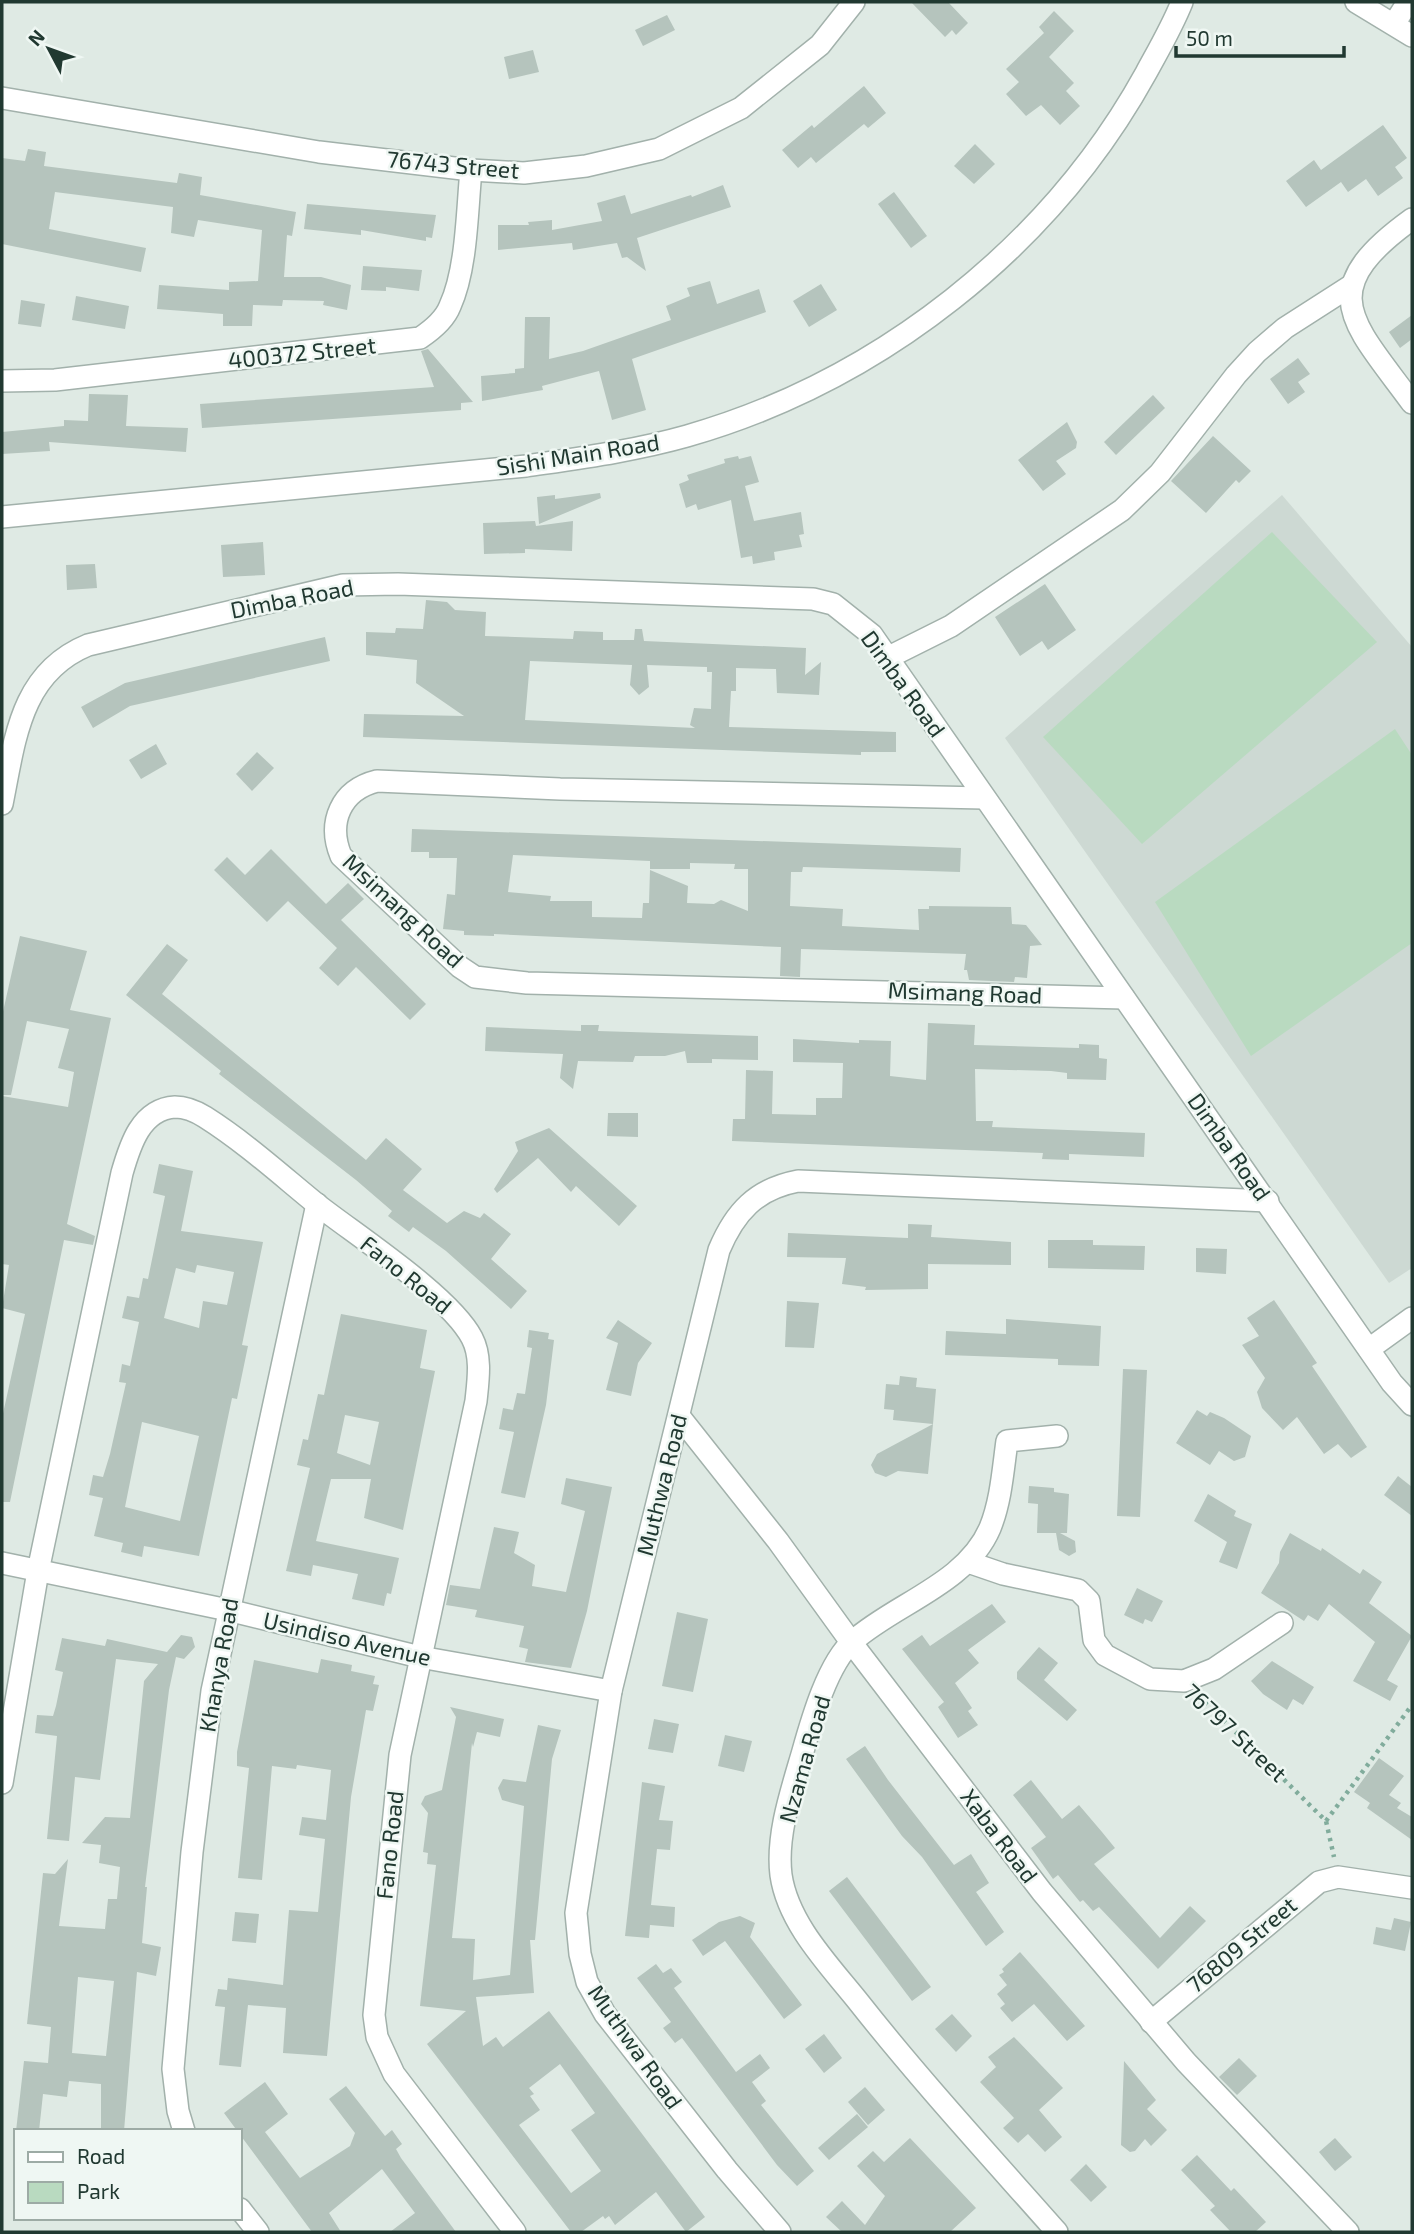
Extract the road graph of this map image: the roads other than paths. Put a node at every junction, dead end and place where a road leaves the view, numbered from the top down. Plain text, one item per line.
1 (853, 2) edge
2 (1182, 2) edge
3 (1356, 2) edge
4 (1408, 2) edge
5 (1394, 24) junction
6 (1412, 36) edge
7 (2, 98) edge
8 (471, 170) junction
9 (1412, 219) edge
10 (1352, 285) junction
11 (2, 381) edge
12 (1412, 403) edge
13 (2, 517) edge
14 (887, 658) junction
15 (984, 798) junction
16 (2, 804) edge
17 (1124, 998) junction
18 (1268, 1201) junction
19 (317, 1205) junction
20 (1412, 1318) edge
21 (1369, 1349) junction
22 (1412, 1405) edge
23 (679, 1416) junction
24 (1057, 1436) dead end
25 (968, 1562) junction
26 (2, 1563) edge
27 (38, 1571) junction
28 (228, 1610) junction
29 (1282, 1623) dead end
30 (851, 1642) junction
31 (420, 1657) junction
32 (611, 1691) junction
33 (2, 1783) edge
34 (1412, 1888) edge
35 (1151, 2022) junction
36 (183, 2129) edge
37 (242, 2212) edge
38 (258, 2232) edge
39 (516, 2232) edge
40 (780, 2232) edge
41 (1056, 2232) edge
42 (1348, 2232) edge

1 - 8 street, 76743 Street
2 - 13 street, Sishi Main Road
3 - 5 street
4 - 5 street
5 - 6 street
7 - 8 street, 76743 Street
8 - 11 street, 400372 Street
9 - 10 street
10 - 12 street
10 - 14 street
14 - 15 street, Dimba Road
14 - 16 street, Dimba Road
15 - 17 street, Dimba Road
15 - 17 street, Msimang Road
17 - 18 street, Dimba Road
18 - 21 street, Dimba Road
18 - 23 street, Muthwa Road
19 - 27 street, Fano Road
19 - 28 street, Khanya Road
19 - 31 street, Fano Road
20 - 21 street
21 - 22 street, Dimba Road
23 - 30 street, Xaba Road
23 - 32 street, Muthwa Road
24 - 25 street, Nzama Road
25 - 29 street, 76797 Street
25 - 30 street, Nzama Road
26 - 27 street, Usindiso Avenue
27 - 28 street, Usindiso Avenue
27 - 33 street, Fano Road
28 - 31 street, Usindiso Avenue
28 - 36 street, Khanya Road
30 - 35 street, Xaba Road
30 - 41 street, Nzama Road
31 - 32 street, Usindiso Avenue
31 - 39 street, Fano Road
32 - 40 street, Muthwa Road
34 - 35 street, 76809 Street
35 - 42 street, Xaba Road
37 - 38 street

